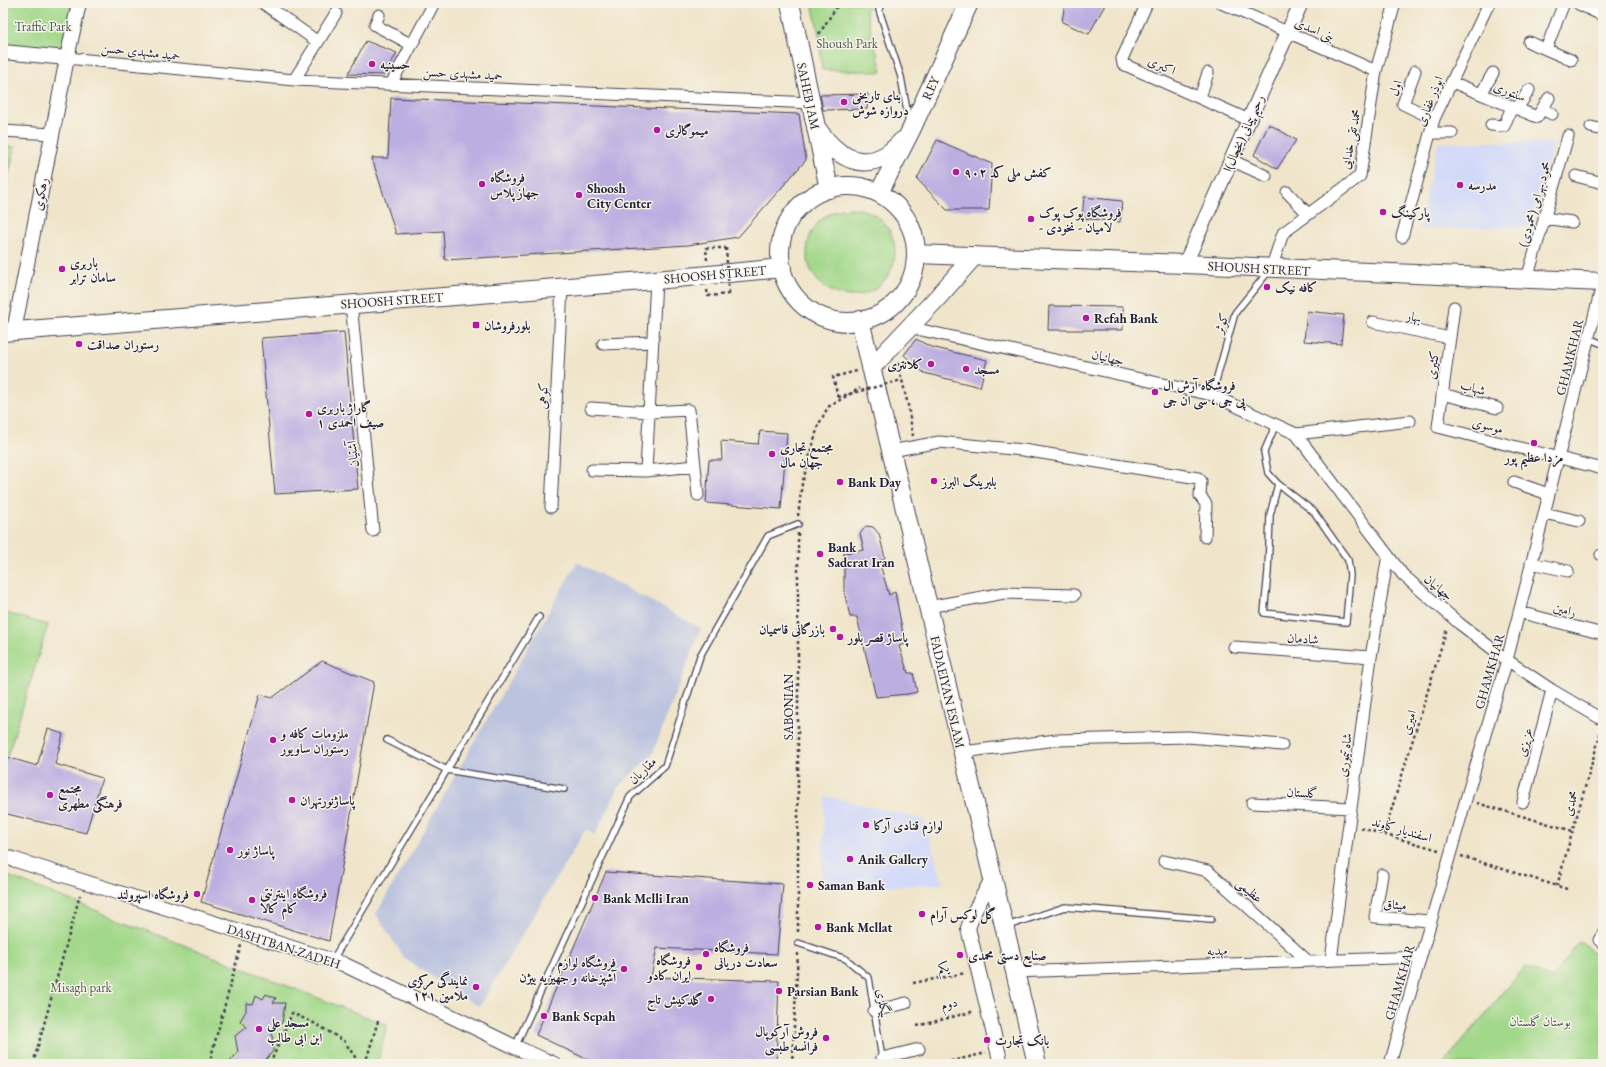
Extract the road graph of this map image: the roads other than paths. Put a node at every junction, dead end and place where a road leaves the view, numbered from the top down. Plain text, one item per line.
1 (79, 3) edge
2 (263, 3) edge
3 (434, 3) edge
4 (790, 3) edge
5 (882, 3) edge
6 (968, 3) edge
7 (1147, 3) edge
8 (1221, 3) edge
9 (1301, 3) edge
10 (1395, 3) edge
11 (1489, 3) edge
12 (1564, 3) edge
13 (1580, 3) edge
14 (336, 13) dead end
15 (1603, 14) edge
16 (379, 15) dead end
17 (1288, 33) junction
18 (318, 42) junction
19 (1529, 42) dead end
20 (412, 45) junction
21 (1546, 49) junction
22 (3, 52) edge
23 (67, 58) junction
24 (1571, 60) dead end
25 (1376, 71) junction
26 (1415, 71) dead end
27 (1208, 73) dead end
28 (1493, 73) dead end
29 (294, 80) junction
30 (1452, 82) junction
31 (390, 84) junction
32 (1529, 90) dead end
33 (1481, 94) junction
34 (1200, 97) junction
35 (1549, 98) dead end
36 (811, 103) junction
37 (1515, 108) junction
38 (1434, 119) junction
39 (1249, 120) junction
40 (1491, 125) dead end
41 (816, 126) junction
42 (1591, 126) dead end
43 (911, 130) junction
44 (1603, 130) edge
45 (3, 131) edge
46 (1431, 133) junction
47 (1452, 133) dead end
48 (52, 134) junction
49 (1568, 136) dead end
50 (1231, 160) junction
51 (1266, 176) dead end
52 (1576, 176) dead end
53 (1603, 183) edge
54 (829, 189) junction
55 (1287, 192) dead end
56 (879, 193) junction
57 (1308, 214) junction
58 (1544, 218) junction
59 (1572, 222) dead end
60 (1402, 237) dead end
61 (916, 254) junction
62 (974, 256) junction
63 (1185, 264) junction
64 (782, 268) junction
65 (1271, 269) junction
66 (1527, 279) junction
67 (656, 280) junction
68 (1603, 282) edge
69 (562, 287) junction
70 (351, 303) junction
71 (1454, 307) dead end
72 (860, 320) junction
73 (1373, 322) dead end
74 (908, 327) junction
75 (8, 331) edge
76 (1450, 338) junction
77 (1588, 338) junction
78 (652, 342) junction
79 (1600, 343) dead end
80 (603, 344) dead end
81 (873, 374) junction
82 (1442, 394) junction
83 (1212, 395) junction
84 (591, 408) dead end
85 (1496, 408) dead end
86 (649, 412) junction
87 (1410, 421) dead end
88 (1276, 424) junction
89 (1438, 427) joint
90 (1296, 434) junction
91 (891, 451) junction
92 (1558, 458) junction
93 (695, 466) junction
94 (1603, 469) edge
95 (592, 470) dead end
96 (646, 471) junction
97 (1514, 482) dead end
98 (1278, 484) junction
99 (1548, 494) junction
100 (698, 495) dead end
101 (550, 507) dead end
102 (1544, 513) junction
103 (1578, 521) dead end
104 (798, 524) road end
105 (374, 531) dead end
106 (1205, 537) dead end
107 (1388, 555) junction
108 (1531, 563) junction
109 (1568, 571) dead end
110 (1074, 595) dead end
111 (928, 606) junction
112 (1519, 612) junction
113 (539, 617) dead end
114 (1603, 634) edge
115 (1234, 647) dead end
116 (1371, 656) junction
117 (1507, 660) junction
118 (1552, 690) junction
119 (1603, 720) edge
120 (387, 740) dead end
121 (1282, 745) dead end
122 (963, 752) junction
123 (447, 770) junction
124 (564, 789) dead end
125 (1523, 802) dead end
126 (1252, 803) dead end
127 (1351, 808) junction
128 (3, 856) edge
129 (1164, 861) dead end
130 (1382, 875) dead end
131 (993, 877) junction
132 (1212, 919) dead end
133 (1431, 921) junction
134 (1004, 927) junction
135 (798, 943) road end
136 (1420, 957) junction
137 (1308, 960) junction
138 (1331, 960) junction
139 (332, 961) junction
140 (1015, 972) junction
141 (906, 1003) dead end
142 (874, 1011) junction
143 (515, 1048) junction
144 (919, 1049) dead end
145 (883, 1061) edge
146 (554, 1064) edge
147 (1001, 1064) edge
148 (1037, 1064) edge
149 (1390, 1064) edge

1 - 23 street, رهکوی
2 - 18 street
3 - 20 street
4 - 36 main road, SAHEB JAM
5 - 43 lane
6 - 43 main road, REY
7 - 34 street, اکبری
8 - 17 street, بنی اسدی
9 - 17 street, رحیم پیمانی (یخچال)ا
10 - 25 street, محمد تقی خدایی
11 - 30 street, ابوذر غفاری
12 - 21 street
13 - 15 street
14 - 18 street
16 - 20 street
17 - 25 street, بنی اسدی
17 - 39 street, رحیم پیمانی (یخچال)ا
18 - 29 street
19 - 21 street
20 - 31 street
21 - 24 street
22 - 23 street
23 - 29 street, حمید مشهدی حسن
23 - 48 street, رهکوی
25 - 57 street, محمد تقی خدایی
26 - 38 street, اول
27 - 34 street
28 - 33 street
29 - 31 street, حمید مشهدی حسن
30 - 33 street, سنتوری
30 - 38 street, ابوذر غفاری
31 - 36 street, حمید مشهدی حسن
32 - 37 street
33 - 37 street, سنتوری
34 - 39 street, اکبری
35 - 37 street, سنتوری
36 - 41 main road, SAHEB JAM
37 - 40 street
38 - 46 street, ابوذر غفاری
39 - 50 street, رحیم پیمانی (یخچال)ا
41 - 43 main road
41 - 54 main road, SAHEB JAM
42 - 44 street
43 - 56 main road, REY
45 - 48 street
46 - 47 street
46 - 60 street, ابوذر غفاری
48 - 75 street, رهکوی
49 - 58 street, محمود بهرامی (محمودی)
50 - 51 street
50 - 63 street, رحیم پیمانی (یخچال)ا
52 - 53 street
54 - 56 main road
54 - 64 main road
55 - 57 street
56 - 61 main road
57 - 65 street, محمد تقی خدایی
58 - 59 street
58 - 66 street, محمود بهرامی (محمودی)
61 - 62 main road, SHOUSH STREET
61 - 72 main road
62 - 63 main road, SHOUSH STREET
62 - 74 main road
63 - 65 main road, SHOUSH STREET
64 - 67 main road, SHOOSH STREET
64 - 72 main road
65 - 66 main road, SHOUSH STREET
65 - 83 lane, کوثر
66 - 68 main road, SHOUSH STREET
67 - 69 main road, SHOOSH STREET
67 - 78 street
68 - 77 street, GHAMKHAR
69 - 70 main road, SHOOSH STREET
69 - 101 street, کوهی
70 - 75 main road, SHOOSH STREET
70 - 105 street, آشتیان
71 - 76 street, کثیری
72 - 81 main road, FADAEIYAN ESLAM
73 - 76 street, بهار
74 - 81 main road
74 - 83 street, جهانیان
76 - 82 street, کثیری
77 - 79 lane
77 - 92 street, GHAMKHAR
78 - 80 street
78 - 86 street
81 - 91 main road, FADAEIYAN ESLAM
82 - 85 street, شهاب
82 - 89 street, کثیری
83 - 88 street, جهانیان
84 - 86 street
86 - 93 street
86 - 96 street
87 - 90 street
88 - 90 street, جهانیان
88 - 98 lane
89 - 92 street, موسوی
90 - 107 street, جهانیان
91 - 106 street
91 - 111 main road, FADAEIYAN ESLAM
92 - 94 street, موسوی
92 - 99 street, GHAMKHAR
93 - 96 street
93 - 100 street
95 - 96 street
97 - 99 street
98 - 98 lane
99 - 102 street, GHAMKHAR
102 - 103 street
102 - 108 street, GHAMKHAR
104 - 143 lane, مقاریان
107 - 116 street, شاه تیموری
107 - 117 street, جهانیان
108 - 109 street
108 - 112 street, GHAMKHAR
110 - 111 street
111 - 122 main road, FADAEIYAN ESLAM
112 - 114 street, رامین
112 - 117 street, GHAMKHAR
113 - 123 lane
115 - 116 street, شادمان
116 - 127 street, شاه تیموری
117 - 118 street, جهانیان
117 - 133 street, GHAMKHAR
118 - 119 street, جهانیان
118 - 125 street, عزیزی
120 - 123 lane
121 - 122 street
122 - 131 main road, FADAEIYAN ESLAM
123 - 124 lane
123 - 139 lane
126 - 127 street, گلستان
127 - 138 street, شاه تیموری
128 - 139 street, DASHTBAN-ZADEH
129 - 137 street, عظیمی
130 - 133 street, میثاق
131 - 134 main road, FADAEIYAN ESLAM
131 - 147 street
132 - 134 lane
133 - 136 street, GHAMKHAR
134 - 140 main road, FADAEIYAN ESLAM
135 - 142 lane, بیگلری
136 - 138 street, مهدیه
136 - 149 street, GHAMKHAR
137 - 138 street, مهدیه
137 - 140 street, مهدیه
139 - 143 street, DASHTBAN-ZADEH
140 - 148 main road, FADAEIYAN ESLAM
141 - 142 street
142 - 145 lane, بیگلری
143 - 146 street, DASHTBAN-ZADEH
144 - 145 street

